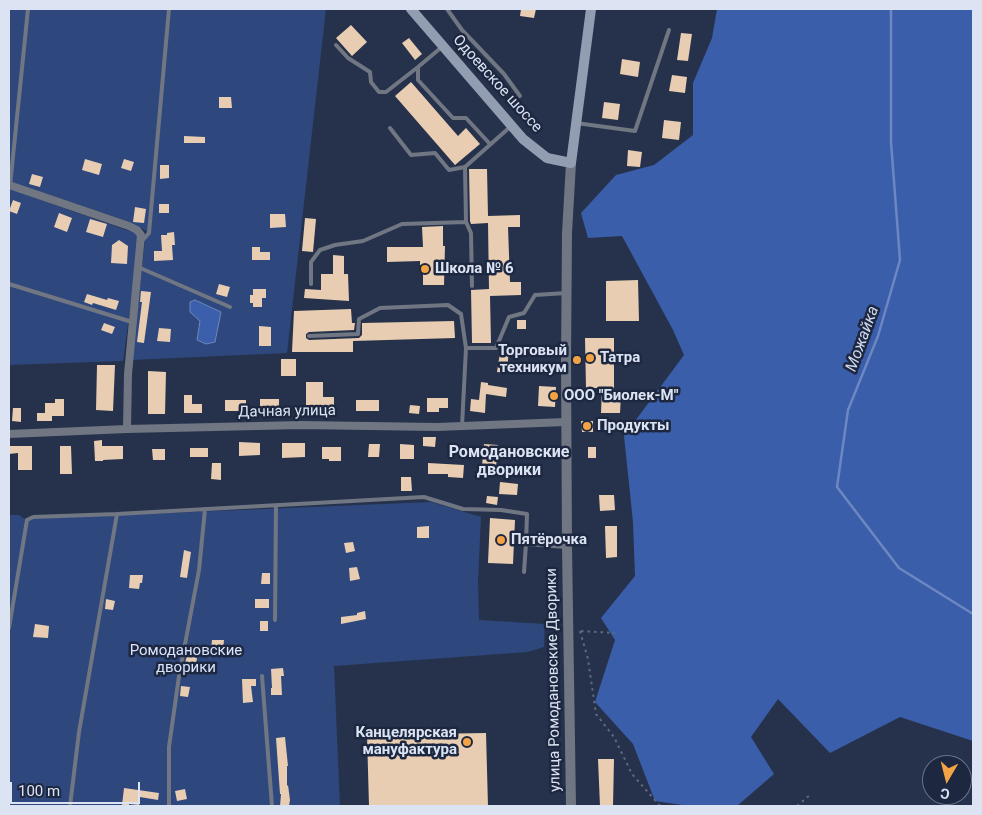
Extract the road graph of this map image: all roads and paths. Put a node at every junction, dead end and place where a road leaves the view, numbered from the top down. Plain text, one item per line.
1 (28, 9) edge
2 (169, 9) edge
3 (411, 9) edge
4 (447, 9) edge
5 (591, 9) edge
6 (669, 30) dead end
7 (336, 45) dead end
8 (443, 46) junction
9 (418, 67) junction
10 (520, 96) dead end
11 (576, 123) junction
12 (512, 126) junction
13 (390, 128) dead end
14 (490, 144) junction
15 (571, 163) junction
16 (465, 167) junction
17 (9, 186) edge
18 (466, 222) junction
19 (142, 241) junction
20 (138, 267) junction
21 (9, 284) edge
22 (311, 284) dead end
23 (472, 286) dead end
24 (566, 293) junction
25 (230, 307) dead end
26 (132, 322) junction
27 (309, 336) dead end
28 (466, 348) junction
29 (566, 422) junction
30 (462, 426) junction
31 (127, 428) junction
32 (9, 434) edge
33 (276, 505) junction
34 (205, 509) junction
35 (117, 514) junction
36 (526, 544) junction
37 (567, 547) junction
38 (524, 572) dead end
39 (275, 620) dead end
40 (9, 628) edge
41 (568, 631) junction
42 (580, 631) junction
43 (615, 633) dead end
44 (262, 676) dead end
45 (810, 794) dead end
46 (70, 806) edge
47 (169, 806) edge
48 (272, 806) edge
49 (571, 806) edge
50 (660, 806) edge
51 (797, 806) edge

1 - 17 lane
2 - 19 lane
3 - 8 main road, Одоевское шоссе
4 - 10 lane
5 - 11 main road
6 - 11 lane
7 - 9 lane
8 - 9 lane
8 - 12 main road, Одоевское шоссе
9 - 14 lane
11 - 15 main road
12 - 14 lane
12 - 15 main road, Одоевское шоссе
13 - 16 lane
14 - 16 lane
15 - 24 street, улица Ромодановские Дворики
16 - 18 lane
17 - 19 street
18 - 22 lane
18 - 23 lane
19 - 20 street
20 - 25 lane
20 - 26 street
21 - 26 lane
24 - 28 lane
24 - 29 street, улица Ромодановские Дворики
26 - 31 street
27 - 28 lane
28 - 30 lane
29 - 30 street, Дачная улица
29 - 37 street, улица Ромодановские Дворики
30 - 31 street, Дачная улица
31 - 32 street, Дачная улица
33 - 34 lane
33 - 36 lane
33 - 39 lane
34 - 35 lane
34 - 47 lane
35 - 40 lane
35 - 46 lane
36 - 37 lane
36 - 38 lane
37 - 41 street, улица Ромодановские Дворики
41 - 42 path
41 - 49 street, улица Ромодановские Дворики
42 - 43 path
42 - 50 path
44 - 48 lane
45 - 51 path

